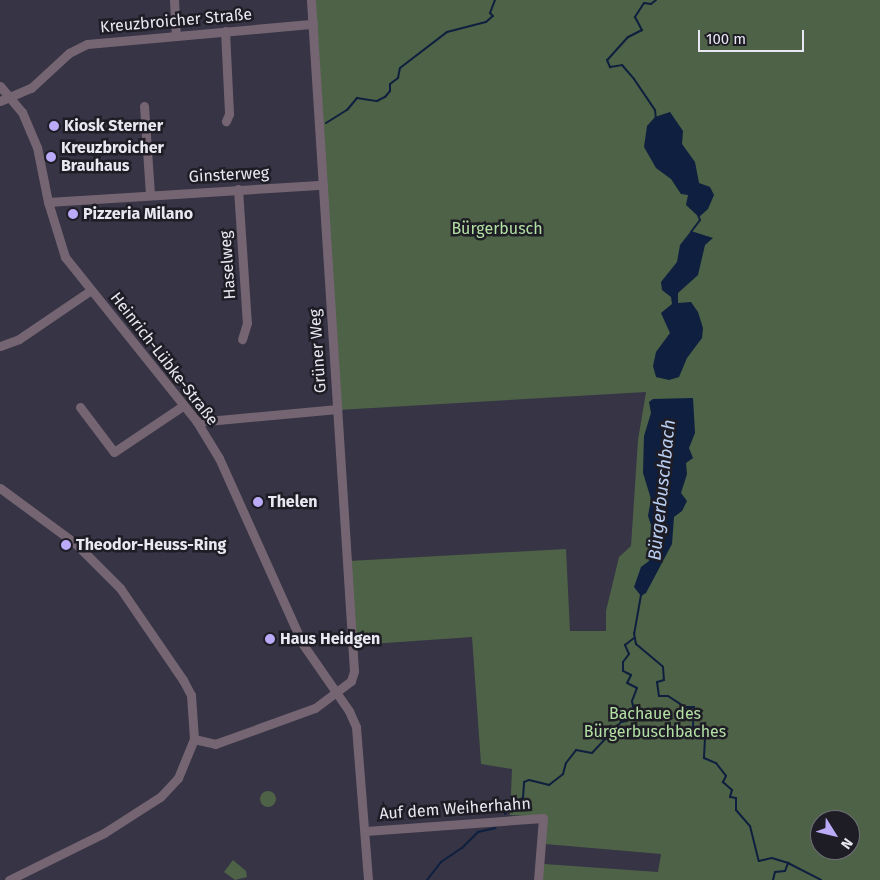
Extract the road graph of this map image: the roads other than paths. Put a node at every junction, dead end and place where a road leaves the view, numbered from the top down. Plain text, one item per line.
1 (174, 0) edge
2 (312, 0) edge
3 (313, 24) junction
4 (225, 31) junction
5 (176, 34) junction
6 (0, 86) edge
7 (10, 98) junction
8 (0, 101) edge
9 (144, 106) dead end
10 (226, 121) dead end
11 (322, 185) junction
12 (238, 189) junction
13 (150, 195) junction
14 (48, 202) junction
15 (91, 290) junction
16 (242, 339) dead end
17 (0, 346) edge
18 (184, 405) junction
19 (80, 407) dead end
20 (337, 409) junction
21 (197, 422) junction
22 (0, 488) edge
23 (337, 694) junction
24 (194, 739) junction
25 (366, 831) junction
26 (9, 880) edge
27 (368, 880) edge
28 (538, 880) edge

1 - 5 street
2 - 3 street, Grüner Weg
3 - 4 street, Kreuzbroicher Straße
3 - 11 street, Grüner Weg
4 - 5 street, Kreuzbroicher Straße
4 - 10 street
5 - 7 street, Kreuzbroicher Straße
6 - 7 street, Heinrich-Lübke-Straße
7 - 8 street, Kreuzbroicher Straße
7 - 14 street, Heinrich-Lübke-Straße
9 - 13 street
11 - 12 street, Ginsterweg
11 - 20 street, Grüner Weg
12 - 13 street, Ginsterweg
12 - 16 street, Haselweg
13 - 14 street, Ginsterweg
14 - 15 street, Heinrich-Lübke-Straße
15 - 17 street
15 - 18 street, Heinrich-Lübke-Straße
18 - 19 street
18 - 21 street, Heinrich-Lübke-Straße
20 - 21 street
20 - 23 street, Grüner Weg
21 - 23 street, Heinrich-Lübke-Straße
22 - 24 street
23 - 24 street, Grüner Weg
23 - 25 street, Heinrich-Lübke-Straße
24 - 26 street
25 - 27 street, Heinrich-Lübke-Straße
25 - 28 street, Auf dem Weiherhahn

